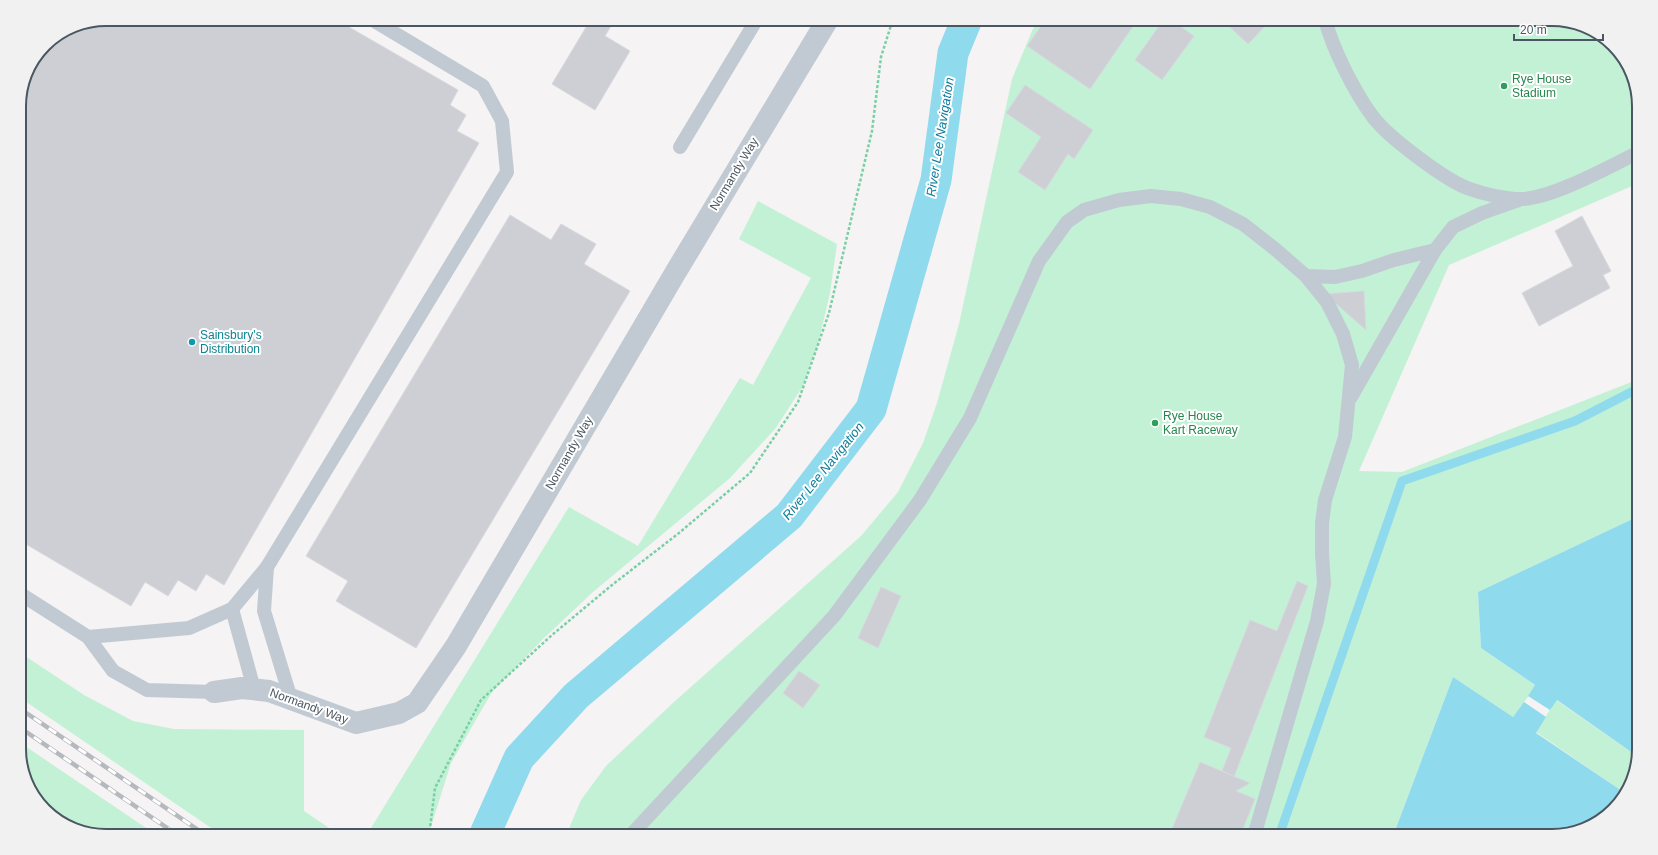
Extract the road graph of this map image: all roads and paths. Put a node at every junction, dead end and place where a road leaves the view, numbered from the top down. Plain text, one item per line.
1 (383, 26) edge
2 (753, 26) edge
3 (824, 26) edge
4 (891, 26) edge
5 (1327, 26) edge
6 (680, 147) dead end
7 (1632, 155) edge
8 (1521, 199) junction
9 (1435, 250) junction
10 (1306, 276) junction
11 (1350, 400) junction
12 (267, 567) junction
13 (26, 597) edge
14 (232, 609) junction
15 (88, 637) junction
16 (254, 689) junction
17 (214, 692) joint
18 (291, 699) junction
19 (430, 829) edge
20 (636, 829) edge
21 (1256, 829) edge

1 - 12 lane
2 - 6 lane
3 - 18 street, Normandy Way
4 - 19 path
5 - 8 lane
7 - 8 lane
8 - 9 lane
9 - 10 lane
9 - 11 lane
10 - 11 lane
10 - 20 lane
11 - 21 lane
12 - 14 lane
12 - 18 lane
13 - 15 lane
14 - 15 lane
14 - 16 lane
15 - 17 lane
16 - 17 street, Normandy Way
16 - 18 street, Normandy Way

